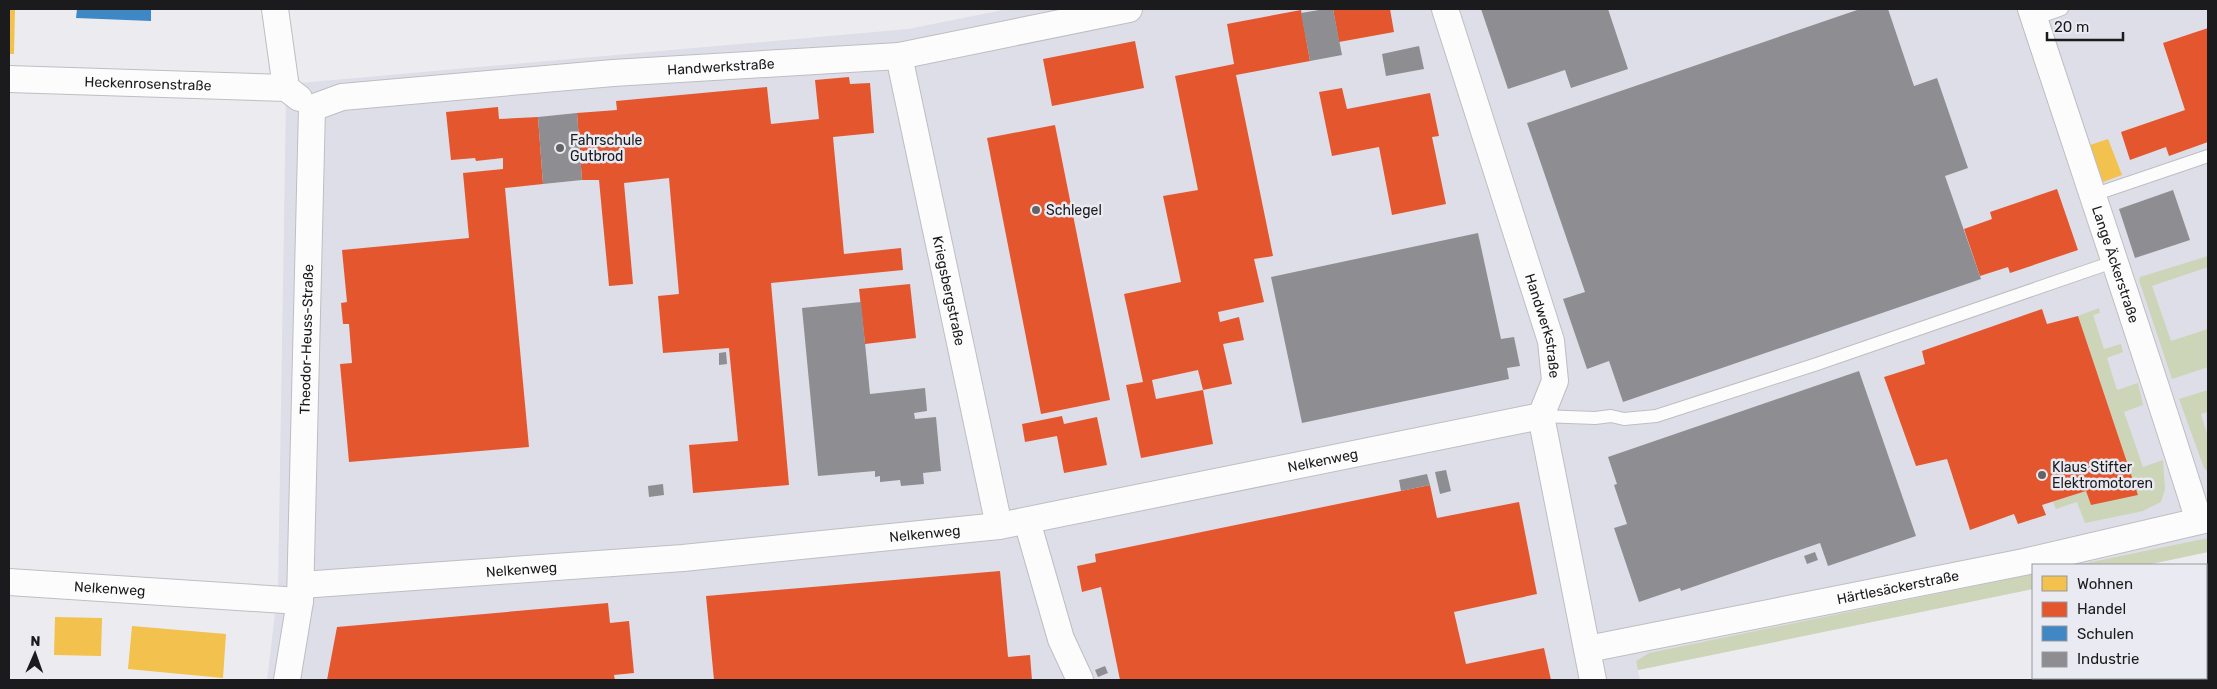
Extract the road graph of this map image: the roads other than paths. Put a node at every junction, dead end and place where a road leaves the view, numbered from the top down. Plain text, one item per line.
1 (275, 9) edge
2 (1129, 9) edge
3 (1445, 9) edge
4 (2062, 9) edge
5 (2033, 14) edge
6 (899, 56) junction
7 (9, 79) edge
8 (286, 88) junction
9 (312, 108) junction
10 (2208, 156) edge
11 (2093, 195) junction
12 (2114, 262) junction
13 (1541, 416) junction
14 (2204, 520) edge
15 (1027, 521) junction
16 (999, 526) junction
17 (9, 582) edge
18 (301, 593) junction
19 (1588, 649) junction
20 (287, 680) edge
21 (1080, 680) edge
22 (1592, 680) edge

1 - 8 street
2 - 6 street, Handwerkstraße
3 - 13 street, Handwerkstraße
4 - 5 lane
5 - 11 street, Lange Äckerstraße
6 - 9 street, Handwerkstraße
6 - 16 street, Kriegsbergstraße
7 - 8 street, Heckenrosenstraße
8 - 9 street
9 - 18 street, Theodor-Heuss-Straße
10 - 11 lane
11 - 12 street, Lange Äckerstraße
12 - 13 lane
12 - 14 street, Lange Äckerstraße
13 - 15 street, Nelkenweg
13 - 19 street
14 - 19 street, Härtlesäckerstraße
15 - 16 street, Nelkenweg
15 - 21 street
16 - 18 street, Nelkenweg
17 - 18 street, Nelkenweg
18 - 20 street, Theodor-Heuss-Straße
19 - 22 street

